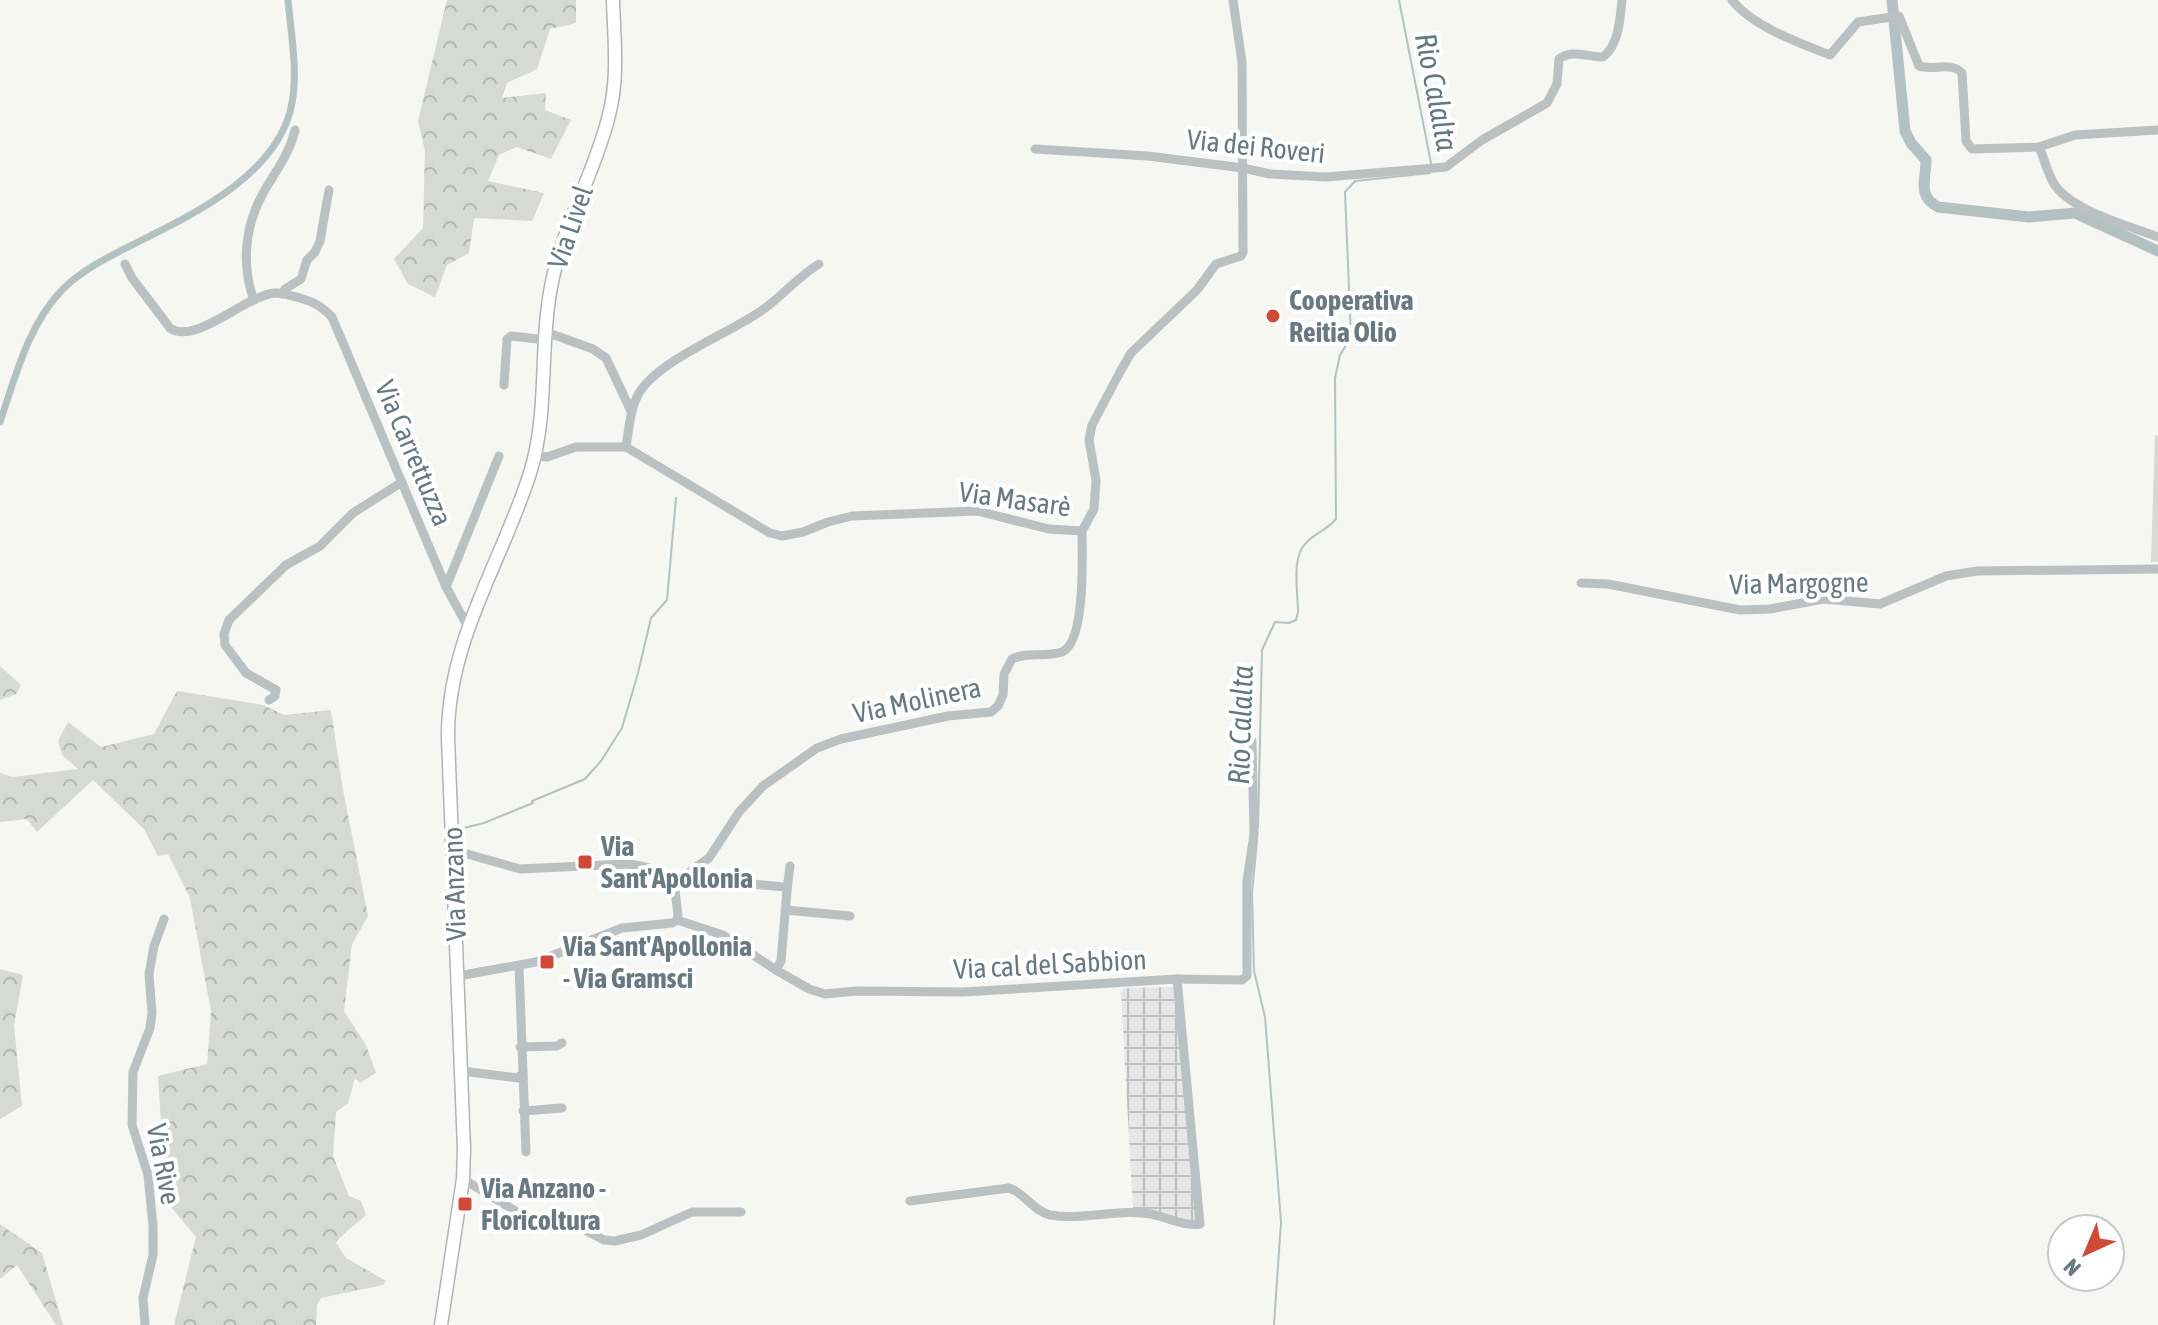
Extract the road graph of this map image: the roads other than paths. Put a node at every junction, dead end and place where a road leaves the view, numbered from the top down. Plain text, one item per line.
1 (613, 0) edge
2 (1233, 0) edge
3 (1622, 0) edge
4 (1732, 0) edge
5 (295, 130) dead end
6 (2158, 130) edge
7 (2039, 147) junction
8 (1035, 149) dead end
9 (1243, 168) junction
10 (329, 190) dead end
11 (2158, 237) edge
12 (125, 264) dead end
13 (819, 264) dead end
14 (282, 294) junction
15 (254, 300) junction
16 (546, 336) junction
17 (504, 385) dead end
18 (631, 411) junction
19 (626, 447) junction
20 (499, 456) dead end
21 (535, 456) junction
22 (402, 482) junction
23 (1082, 531) junction
24 (2158, 569) edge
25 (1581, 583) dead end
26 (446, 587) junction
27 (468, 627) junction
28 (269, 700) dead end
29 (1252, 741) dead end
30 (453, 850) junction
31 (790, 866) dead end
32 (688, 874) junction
33 (674, 883) junction
34 (787, 890) junction
35 (786, 910) junction
36 (850, 916) dead end
37 (164, 919) dead end
38 (677, 920) junction
39 (519, 966) junction
40 (776, 970) junction
41 (458, 976) junction
42 (1177, 979) junction
43 (562, 1043) dead end
44 (520, 1047) junction
45 (462, 1071) junction
46 (521, 1075) junction
47 (562, 1108) dead end
48 (523, 1111) junction
49 (526, 1152) dead end
50 (463, 1179) junction
51 (910, 1201) dead end
52 (741, 1212) dead end
53 (145, 1325) edge
54 (441, 1325) edge

1 - 16 main road, Via Livel
2 - 9 street
3 - 9 street, Via dei Roveri
4 - 7 street
5 - 15 street
6 - 7 street
7 - 11 street
8 - 9 street, Via dei Roveri
9 - 23 street, Via Masarè
10 - 14 street
12 - 15 street
13 - 18 street
14 - 15 street
14 - 22 street, Via Carrettuzza
16 - 17 street
16 - 18 street
16 - 21 main road, Via Livel
18 - 19 street
19 - 21 street
19 - 23 street, Via Masarè
20 - 26 street, Via Carrettuzza
21 - 27 main road, Via Anzano
22 - 26 street, Via Carrettuzza
22 - 28 street
23 - 32 street, Via Molinera
24 - 25 street, Via Margogne
26 - 27 street, Via Carrettuzza
27 - 30 main road, Via Anzano
29 - 42 street
30 - 33 street
30 - 41 main road, Via Anzano
31 - 34 street
32 - 33 street, Via Molinera
32 - 34 street
33 - 38 street
34 - 35 street
35 - 36 street
35 - 40 street
37 - 53 street, Via Rive
38 - 39 street
38 - 40 street
39 - 41 street
39 - 44 street
40 - 42 street, Via cal del Sabbion
41 - 45 main road, Via Anzano
42 - 51 street, Via cal del Sabbion
43 - 44 street
44 - 46 street
45 - 46 street
45 - 50 main road, Via Anzano
46 - 48 street
47 - 48 street
48 - 49 street
50 - 52 street
50 - 54 main road, Via Anzano

